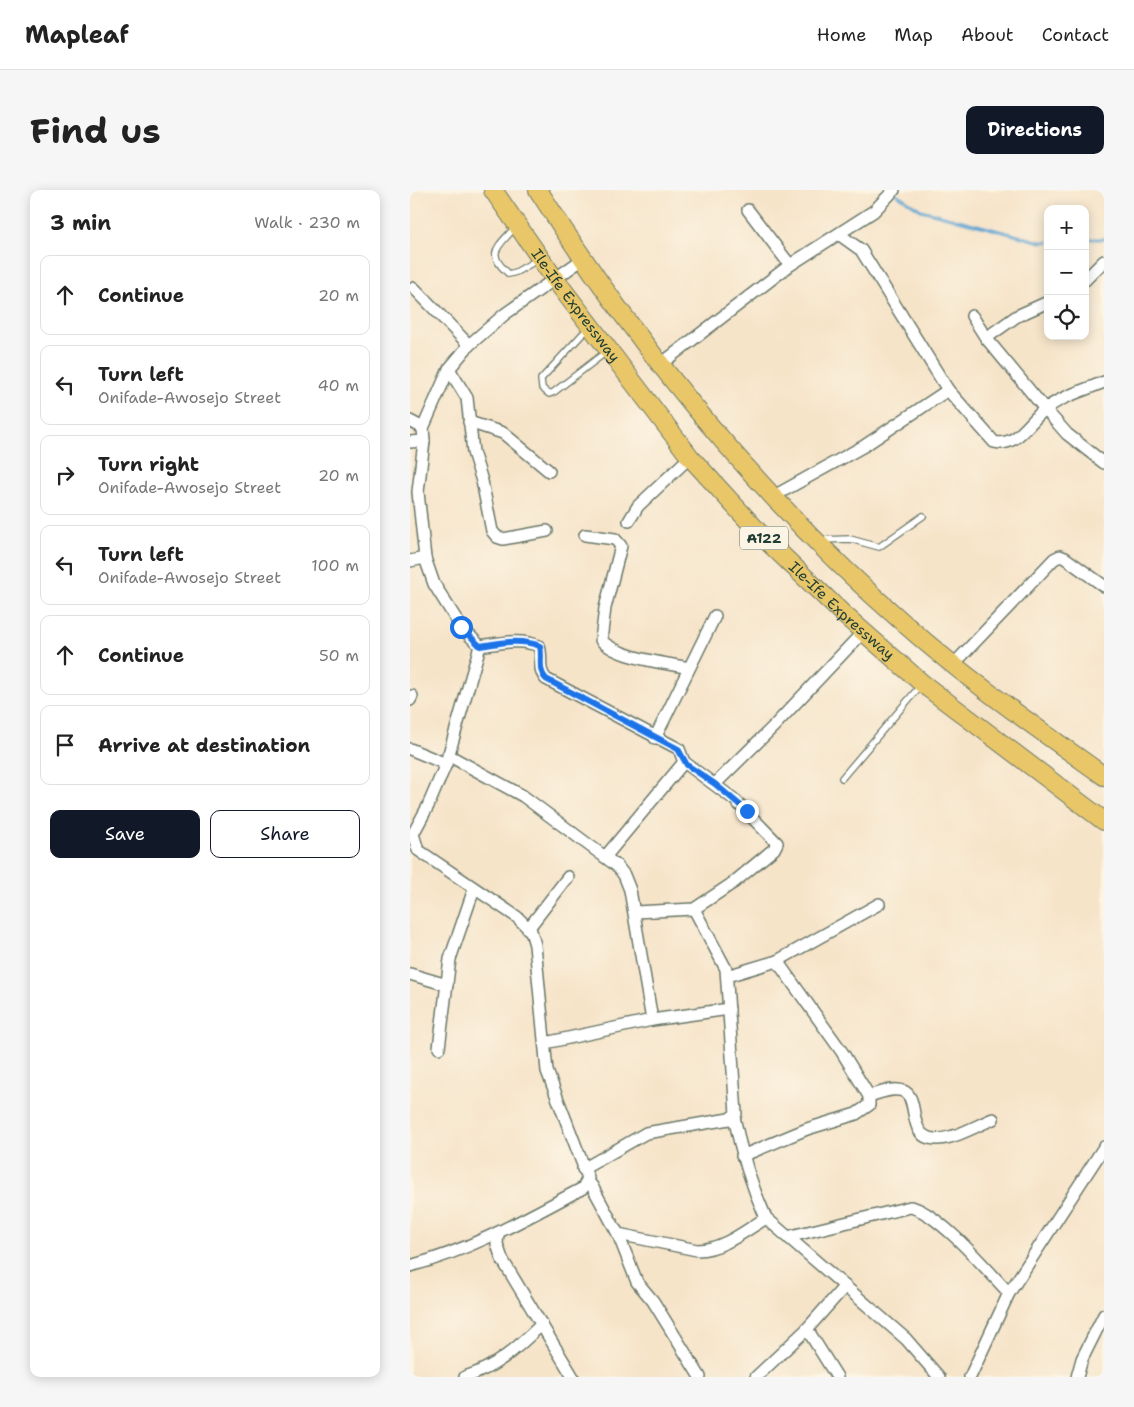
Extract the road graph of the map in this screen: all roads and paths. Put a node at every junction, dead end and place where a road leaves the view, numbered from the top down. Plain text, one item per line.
1 (493, 190) edge
2 (538, 190) edge
3 (894, 190) edge
4 (748, 210) dead end
5 (516, 226) junction
6 (840, 235) junction
7 (540, 258) junction
8 (583, 259) junction
9 (1104, 262) edge
10 (790, 264) junction
11 (1089, 276) edge
12 (554, 278) junction
13 (414, 288) dead end
14 (1044, 304) edge
15 (972, 316) dead end
16 (590, 326) junction
17 (986, 338) junction
18 (469, 345) junction
19 (609, 350) junction
20 (661, 364) junction
21 (449, 369) junction
22 (1104, 382) edge
23 (948, 390) junction
24 (1044, 409) junction
25 (410, 421) edge
26 (469, 422) junction
27 (423, 428) junction
28 (424, 441) junction
29 (410, 442) edge
30 (690, 457) junction
31 (1104, 463) edge
32 (549, 471) dead end
33 (774, 496) junction
34 (923, 516) dead end
35 (629, 521) dead end
36 (547, 531) dead end
37 (585, 535) dead end
38 (816, 540) junction
39 (425, 558) junction
40 (410, 561) edge
41 (1104, 586) edge
42 (715, 616) dead end
43 (863, 632) junction
44 (480, 646) junction
45 (954, 664) junction
46 (690, 668) junction
47 (923, 684) junction
48 (655, 738) junction
49 (410, 749) edge
50 (447, 759) junction
51 (684, 762) junction
52 (1104, 776) edge
53 (842, 778) dead end
54 (715, 784) junction
55 (1104, 821) edge
56 (411, 834) edge
57 (605, 857) junction
58 (568, 877) dead end
59 (474, 888) junction
60 (879, 904) dead end
61 (694, 909) junction
62 (635, 912) junction
63 (528, 929) junction
64 (777, 961) junction
65 (410, 974) edge
66 (727, 976) junction
67 (447, 985) junction
68 (729, 1009) junction
69 (652, 1020) junction
70 (545, 1042) junction
71 (440, 1048) dead end
72 (869, 1096) junction
73 (734, 1117) junction
74 (993, 1119) dead end
75 (1104, 1147) edge
76 (742, 1156) junction
77 (584, 1169) junction
78 (587, 1183) junction
79 (766, 1218) junction
80 (498, 1233) junction
81 (618, 1234) junction
82 (787, 1237) junction
83 (410, 1266) edge
84 (845, 1286) junction
85 (1009, 1294) junction
86 (1104, 1315) edge
87 (542, 1324) junction
88 (807, 1329) junction
89 (465, 1377) edge
90 (573, 1377) edge
91 (700, 1377) edge
92 (756, 1377) edge
93 (837, 1377) edge
94 (939, 1377) edge
95 (970, 1377) edge
96 (1077, 1377) edge

1 - 5 highway, Ile-Ife Expressway / A122
2 - 8 highway, A122
3 - 6 street
4 - 10 street
5 - 7 highway, Ile-Ife Expressway / A122
5 - 7 lane
6 - 10 street
6 - 23 street
7 - 12 highway, Ile-Ife Expressway / A122
8 - 12 street
8 - 20 highway, A122
9 - 11 street
10 - 20 street
12 - 16 highway, Ile-Ife Expressway / A122
12 - 18 street
13 - 18 street
14 - 17 street
15 - 17 street
16 - 19 highway, Ile-Ife Expressway / A122
16 - 19 lane
17 - 24 street
18 - 21 street
19 - 30 highway, Ile-Ife Expressway / A122
20 - 33 highway, A122
21 - 26 street
21 - 27 street
22 - 24 street
23 - 24 street
23 - 33 street
24 - 31 street
25 - 27 street
26 - 32 street
26 - 36 street
27 - 28 street
28 - 29 street
28 - 39 street
30 - 35 street
30 - 43 highway, Ile-Ife Expressway / A122
33 - 38 highway, A122
34 - 38 lane
37 - 46 street
38 - 45 highway, A122
39 - 40 street
39 - 44 street
41 - 45 street
42 - 46 street
43 - 47 highway, Ile-Ife Expressway / A122
43 - 54 street
44 - 48 street
44 - 50 street
45 - 52 highway, A122
46 - 48 street
47 - 53 lane
47 - 55 highway, Ile-Ife Expressway / A122
48 - 51 street
49 - 50 street
50 - 56 street
50 - 57 street
51 - 54 street
51 - 57 street
54 - 61 street
56 - 59 street
57 - 62 street
58 - 63 street
59 - 63 street
59 - 67 street
60 - 64 street
61 - 62 street
61 - 66 street
62 - 69 street
63 - 70 street
64 - 66 street
64 - 72 street
65 - 67 street
66 - 68 street
67 - 71 street
68 - 69 street
68 - 73 street
69 - 70 street
70 - 77 street
72 - 74 street
72 - 76 street
73 - 76 street
73 - 77 street
75 - 85 street
76 - 79 street
77 - 78 street
78 - 80 street
78 - 81 street
79 - 81 street
79 - 82 street
80 - 83 street
80 - 87 street
81 - 91 street
82 - 84 street
82 - 85 street
84 - 88 street
84 - 94 street
85 - 95 street
86 - 96 street
87 - 89 street
87 - 90 street
88 - 92 street
88 - 93 street

